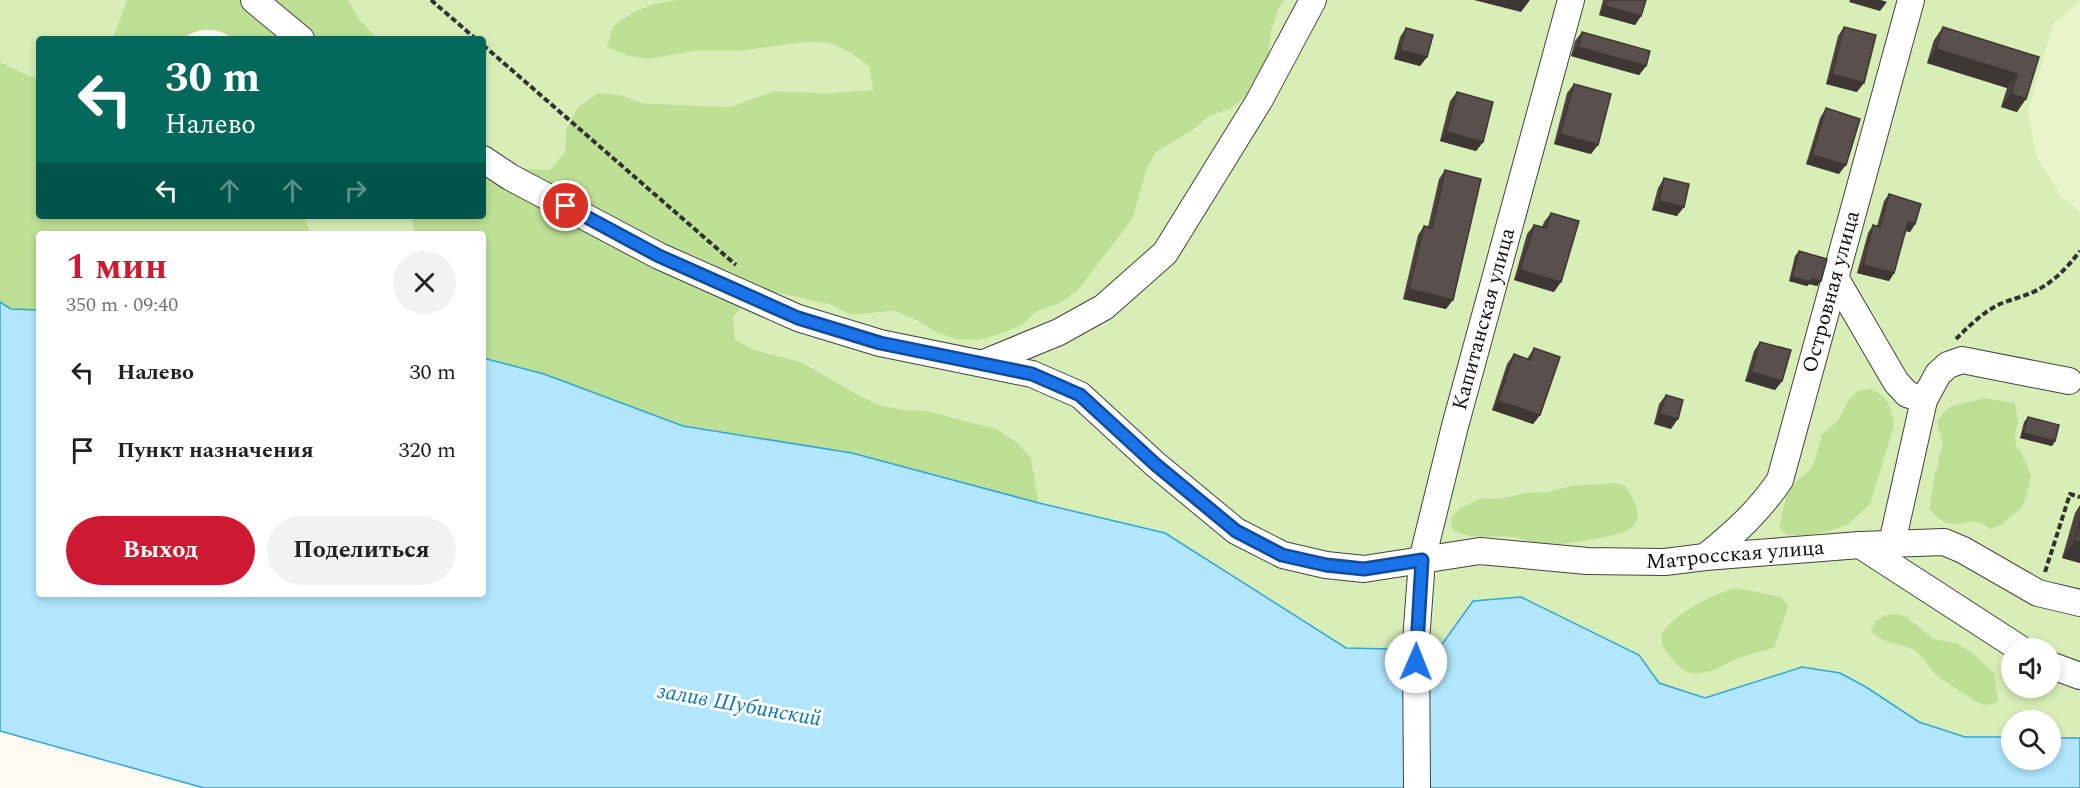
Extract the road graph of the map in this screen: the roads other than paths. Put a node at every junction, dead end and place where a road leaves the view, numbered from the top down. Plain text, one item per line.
1 (254, 0) edge
2 (1313, 0) edge
3 (1571, 0) edge
4 (1911, 0) edge
5 (298, 36) edge
6 (486, 161) edge
7 (1836, 279) junction
8 (984, 363) junction
9 (2069, 381) dead end
10 (1924, 399) junction
11 (1892, 543) junction
12 (1860, 545) junction
13 (1705, 557) junction
14 (1422, 560) junction
15 (2080, 603) edge
16 (2004, 638) edge
17 (2061, 669) edge
18 (2080, 676) edge
19 (1417, 788) edge

1 - 5 street
2 - 8 street
3 - 14 street, Капитанская улица
4 - 7 street, Островная улица
6 - 8 street, Матросская улица
7 - 10 street
7 - 13 street, Островная улица
8 - 14 street, Матросская улица
9 - 10 street
10 - 11 street
11 - 12 street, Матросская улица
11 - 15 street, Матросская улица
12 - 13 street, Матросская улица
12 - 16 street
13 - 14 street, Матросская улица
14 - 19 street, Капитанская улица
17 - 18 street

